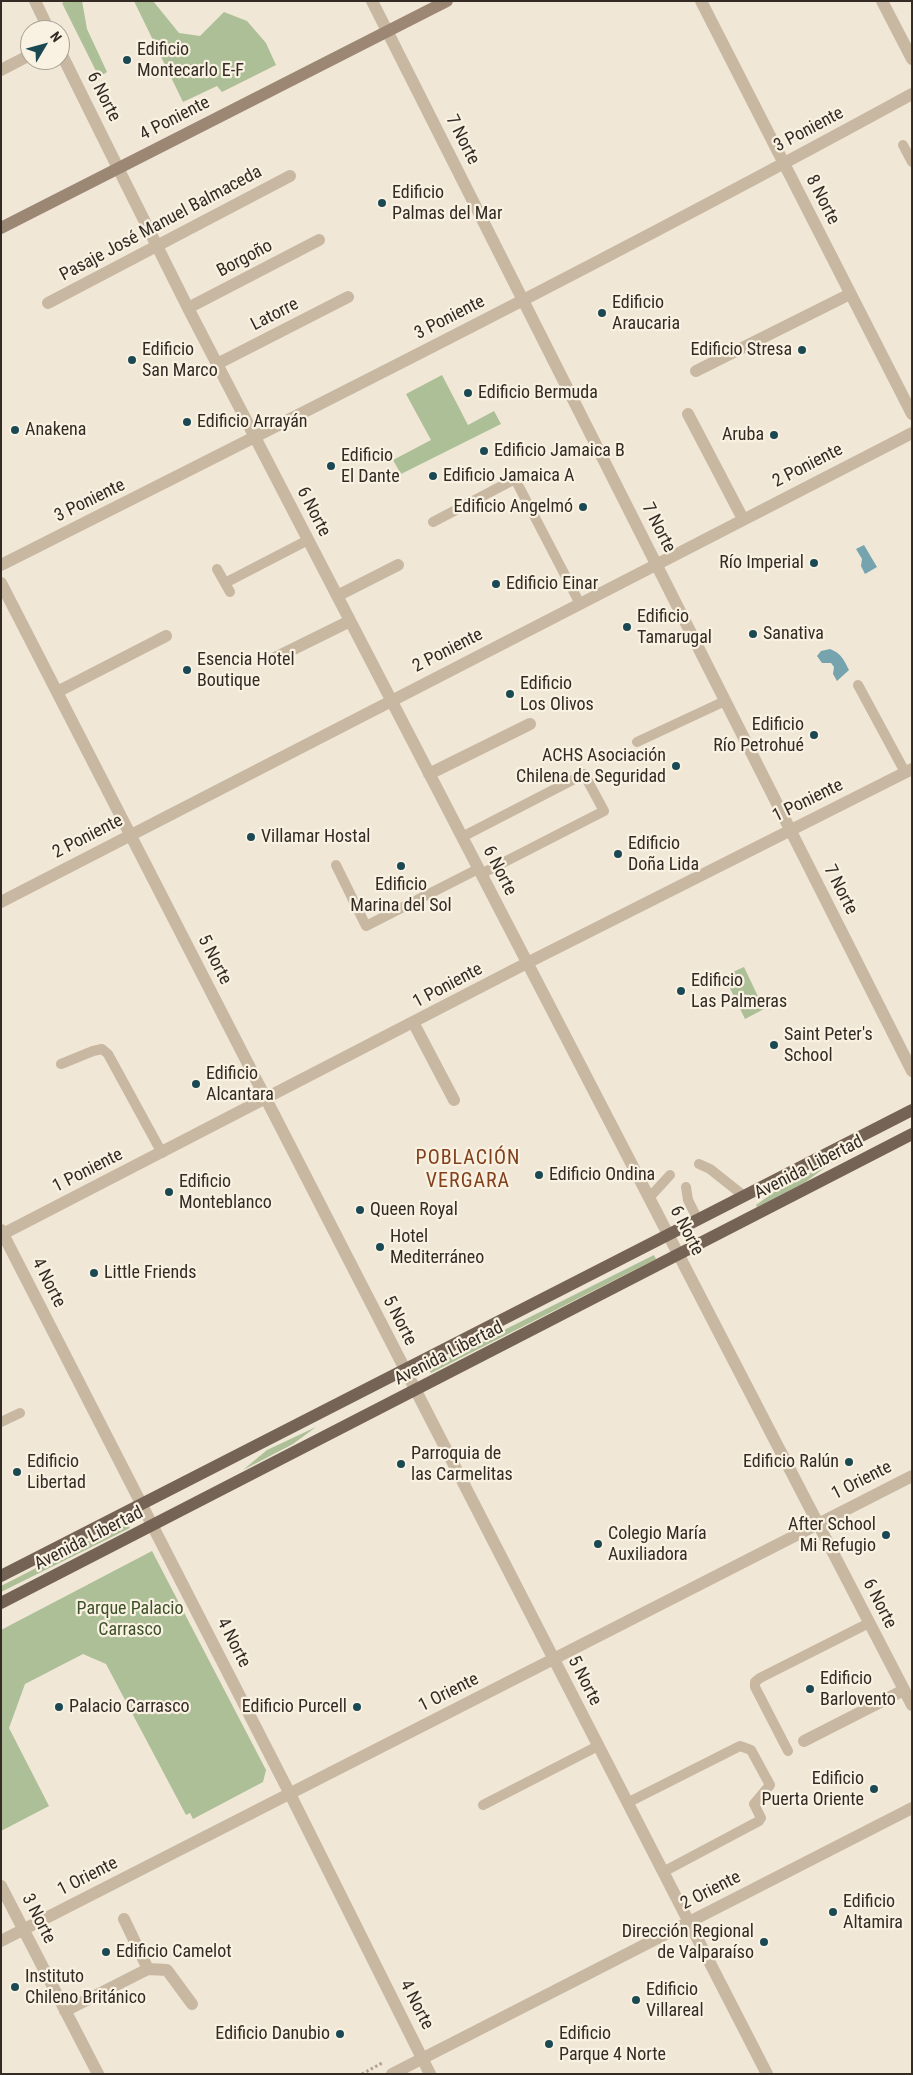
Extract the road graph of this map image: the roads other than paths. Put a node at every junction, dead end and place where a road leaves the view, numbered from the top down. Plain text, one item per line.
1 (35, 1) edge
2 (372, 1) edge
3 (446, 1) edge
4 (701, 1) edge
5 (882, 1) edge
6 (44, 20) edge
7 (387, 31) junction
8 (912, 59) edge
9 (20, 60) edge
10 (1, 70) edge
11 (69, 70) edge
12 (912, 94) edge
13 (903, 145) dead end
14 (912, 162) edge
15 (784, 164) junction
16 (118, 168) junction
17 (290, 176) dead end
18 (1, 228) edge
19 (319, 240) dead end
20 (157, 247) junction
21 (850, 294) junction
22 (348, 297) dead end
23 (523, 300) junction
24 (48, 303) dead end
25 (188, 308) junction
26 (217, 364) junction
27 (696, 371) dead end
28 (688, 414) dead end
29 (912, 414) edge
30 (912, 433) edge
31 (256, 438) junction
32 (743, 519) junction
33 (433, 522) dead end
34 (308, 540) junction
35 (656, 563) junction
36 (1, 565) edge
37 (398, 565) dead end
38 (217, 569) dead end
39 (1, 583) edge
40 (337, 596) junction
41 (580, 602) junction
42 (350, 621) junction
43 (166, 636) dead end
44 (275, 658) dead end
45 (858, 685) dead end
46 (57, 692) junction
47 (391, 700) junction
48 (726, 701) junction
49 (530, 724) dead end
50 (637, 742) dead end
51 (908, 771) edge
52 (429, 774) junction
53 (790, 829) junction
54 (130, 835) junction
55 (462, 837) junction
56 (336, 865) dead end
57 (480, 872) junction
58 (1, 902) edge
59 (527, 963) junction
60 (414, 1024) junction
61 (61, 1064) dead end
62 (912, 1070) edge
63 (266, 1099) junction
64 (454, 1100) dead end
65 (912, 1110) edge
66 (912, 1134) edge
67 (162, 1153) junction
68 (699, 1164) dead end
69 (670, 1176) dead end
70 (686, 1187) dead end
71 (744, 1196) junction
72 (649, 1198) junction
73 (698, 1220) junction
74 (2, 1233) edge
75 (668, 1235) junction
76 (678, 1255) junction
77 (404, 1368) junction
78 (416, 1390) junction
79 (20, 1412) dead end
80 (1, 1422) edge
81 (912, 1476) edge
82 (142, 1504) junction
83 (818, 1524) junction
84 (153, 1526) junction
85 (1, 1576) edge
86 (1, 1603) edge
87 (869, 1623) junction
88 (554, 1659) junction
89 (904, 1690) junction
90 (912, 1706) edge
91 (804, 1741) dead end
92 (598, 1746) junction
93 (788, 1751) dead end
94 (290, 1794) junction
95 (627, 1803) junction
96 (484, 1805) dead end
97 (912, 1808) edge
98 (663, 1872) junction
99 (1, 1886) edge
100 (124, 1920) dead end
101 (689, 1922) junction
102 (24, 1930) junction
103 (1, 1942) edge
104 (148, 1969) junction
105 (192, 2004) dead end
106 (66, 2011) junction
107 (422, 2058) junction
108 (98, 2074) edge
109 (392, 2074) edge
110 (430, 2074) edge
111 (767, 2074) edge

1 - 6 street
2 - 7 street, 7 Norte
3 - 7 main road, 4 Poniente
4 - 15 street, 8 Norte
5 - 8 street
7 - 16 main road, 4 Poniente
7 - 23 street, 7 Norte
9 - 10 street
11 - 16 street, 6 Norte
12 - 15 street, 3 Poniente
13 - 14 lane
15 - 21 street, 8 Norte
15 - 23 street, 3 Poniente
16 - 18 main road, 4 Poniente
16 - 20 street, 6 Norte
17 - 20 street, Pasaje José Manuel Balmaceda
19 - 25 street, Borgoño
20 - 24 street, Pasaje José Manuel Balmaceda
20 - 25 street, 6 Norte
21 - 27 street
21 - 29 street, 8 Norte
22 - 26 street, Latorre
23 - 31 street, 3 Poniente
23 - 35 street, 7 Norte
25 - 26 street, 6 Norte
26 - 31 street, 6 Norte
28 - 32 street
30 - 32 street, 2 Poniente
31 - 34 street, 6 Norte
31 - 36 street, 3 Poniente
32 - 35 street, 2 Poniente
33 - 41 lane
34 - 38 lane
34 - 40 street, 6 Norte
35 - 41 street, 2 Poniente
35 - 48 street, 7 Norte
37 - 40 street
39 - 46 street, 5 Norte
40 - 42 street, 6 Norte
41 - 47 street, 2 Poniente
42 - 44 street
42 - 47 street, 6 Norte
43 - 46 street
45 - 51 lane
46 - 54 street, 5 Norte
47 - 52 street, 6 Norte
47 - 54 street, 2 Poniente
48 - 50 lane
48 - 53 street, 7 Norte
49 - 52 street
51 - 53 street, 1 Poniente
52 - 55 street, 6 Norte
53 - 59 street, 1 Poniente
53 - 62 street, 7 Norte
54 - 58 street, 2 Poniente
54 - 63 street, 5 Norte
55 - 57 street, 6 Norte
55 - 57 lane
56 - 57 lane
57 - 59 street, 6 Norte
59 - 60 street, 1 Poniente
59 - 72 street, 6 Norte
60 - 63 street, 1 Poniente
60 - 64 street
61 - 67 lane
63 - 67 street, 1 Poniente
63 - 77 street, 5 Norte
65 - 71 main road, Avenida Libertad
66 - 76 main road, Avenida Libertad
67 - 74 street, 1 Poniente
68 - 71 lane
69 - 72 lane
70 - 73 lane
71 - 73 main road, Avenida Libertad
72 - 75 street, 6 Norte
73 - 75 main road, Avenida Libertad
74 - 82 street, 4 Norte
75 - 76 street, 6 Norte
75 - 77 main road, Avenida Libertad
76 - 78 main road, Avenida Libertad
76 - 83 street, 6 Norte
77 - 78 street, 5 Norte
77 - 82 main road, Avenida Libertad
78 - 84 main road, Avenida Libertad
78 - 88 street, 5 Norte
79 - 80 lane
81 - 83 street, 1 Oriente
82 - 84 street, 4 Norte
82 - 85 main road, Avenida Libertad
83 - 87 street, 6 Norte
83 - 88 street, 1 Oriente
84 - 86 main road, Avenida Libertad
84 - 94 street, 4 Norte
87 - 89 street, 6 Norte
87 - 93 lane
88 - 92 street, 5 Norte
88 - 94 street, 1 Oriente
89 - 90 street, 6 Norte
89 - 91 street
92 - 95 street, 5 Norte
92 - 96 lane
94 - 102 street, 1 Oriente
94 - 107 street, 4 Norte
95 - 98 street, 5 Norte
95 - 98 lane
97 - 101 street, 2 Oriente
98 - 101 street, 5 Norte
99 - 102 street, 3 Norte
100 - 104 street
101 - 107 street, 2 Oriente
101 - 111 street, 5 Norte
102 - 103 street, 1 Oriente
102 - 106 street, 3 Norte
104 - 105 street
104 - 106 street
106 - 108 street, 3 Norte
107 - 109 street, 2 Oriente
107 - 110 street, 4 Norte

